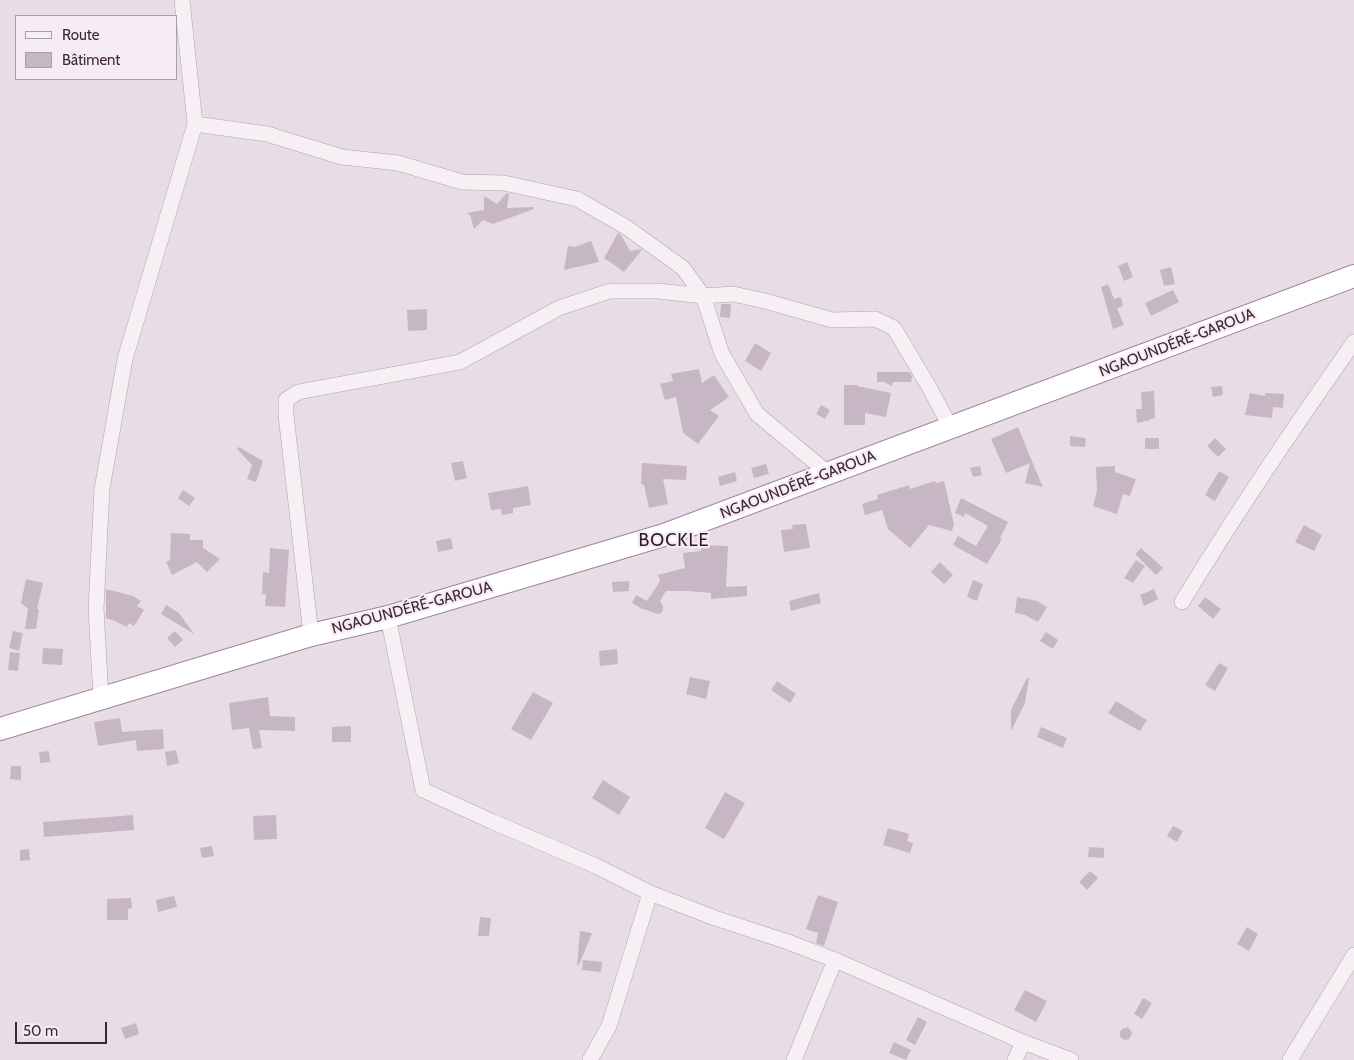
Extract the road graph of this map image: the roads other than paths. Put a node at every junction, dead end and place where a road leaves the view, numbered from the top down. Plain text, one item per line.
1 (182, 0) edge
2 (195, 124) junction
3 (1354, 276) edge
4 (703, 296) junction
5 (1354, 342) edge
6 (951, 428) junction
7 (829, 474) junction
8 (1182, 602) dead end
9 (388, 617) junction
10 (311, 634) junction
11 (101, 699) junction
12 (0, 729) edge
13 (650, 893) junction
14 (1354, 955) edge
15 (835, 960) junction
16 (1023, 1042) junction
17 (590, 1060) edge
18 (794, 1060) edge
19 (1015, 1060) edge
20 (1071, 1060) edge
21 (1290, 1060) edge

1 - 2 street
2 - 4 street
2 - 11 street
3 - 6 highway, NGAOUNDÉRÉ-GAROUA
4 - 6 street
4 - 7 street
4 - 10 street
5 - 8 street
6 - 7 highway, NGAOUNDÉRÉ-GAROUA
7 - 9 highway, NGAOUNDÉRÉ-GAROUA
9 - 10 highway, NGAOUNDÉRÉ-GAROUA
9 - 13 street
10 - 11 highway, NGAOUNDÉRÉ-GAROUA
11 - 12 highway, NGAOUNDÉRÉ-GAROUA
13 - 15 street
13 - 17 street
14 - 21 street
15 - 16 street
15 - 18 street
16 - 19 street
16 - 20 street

